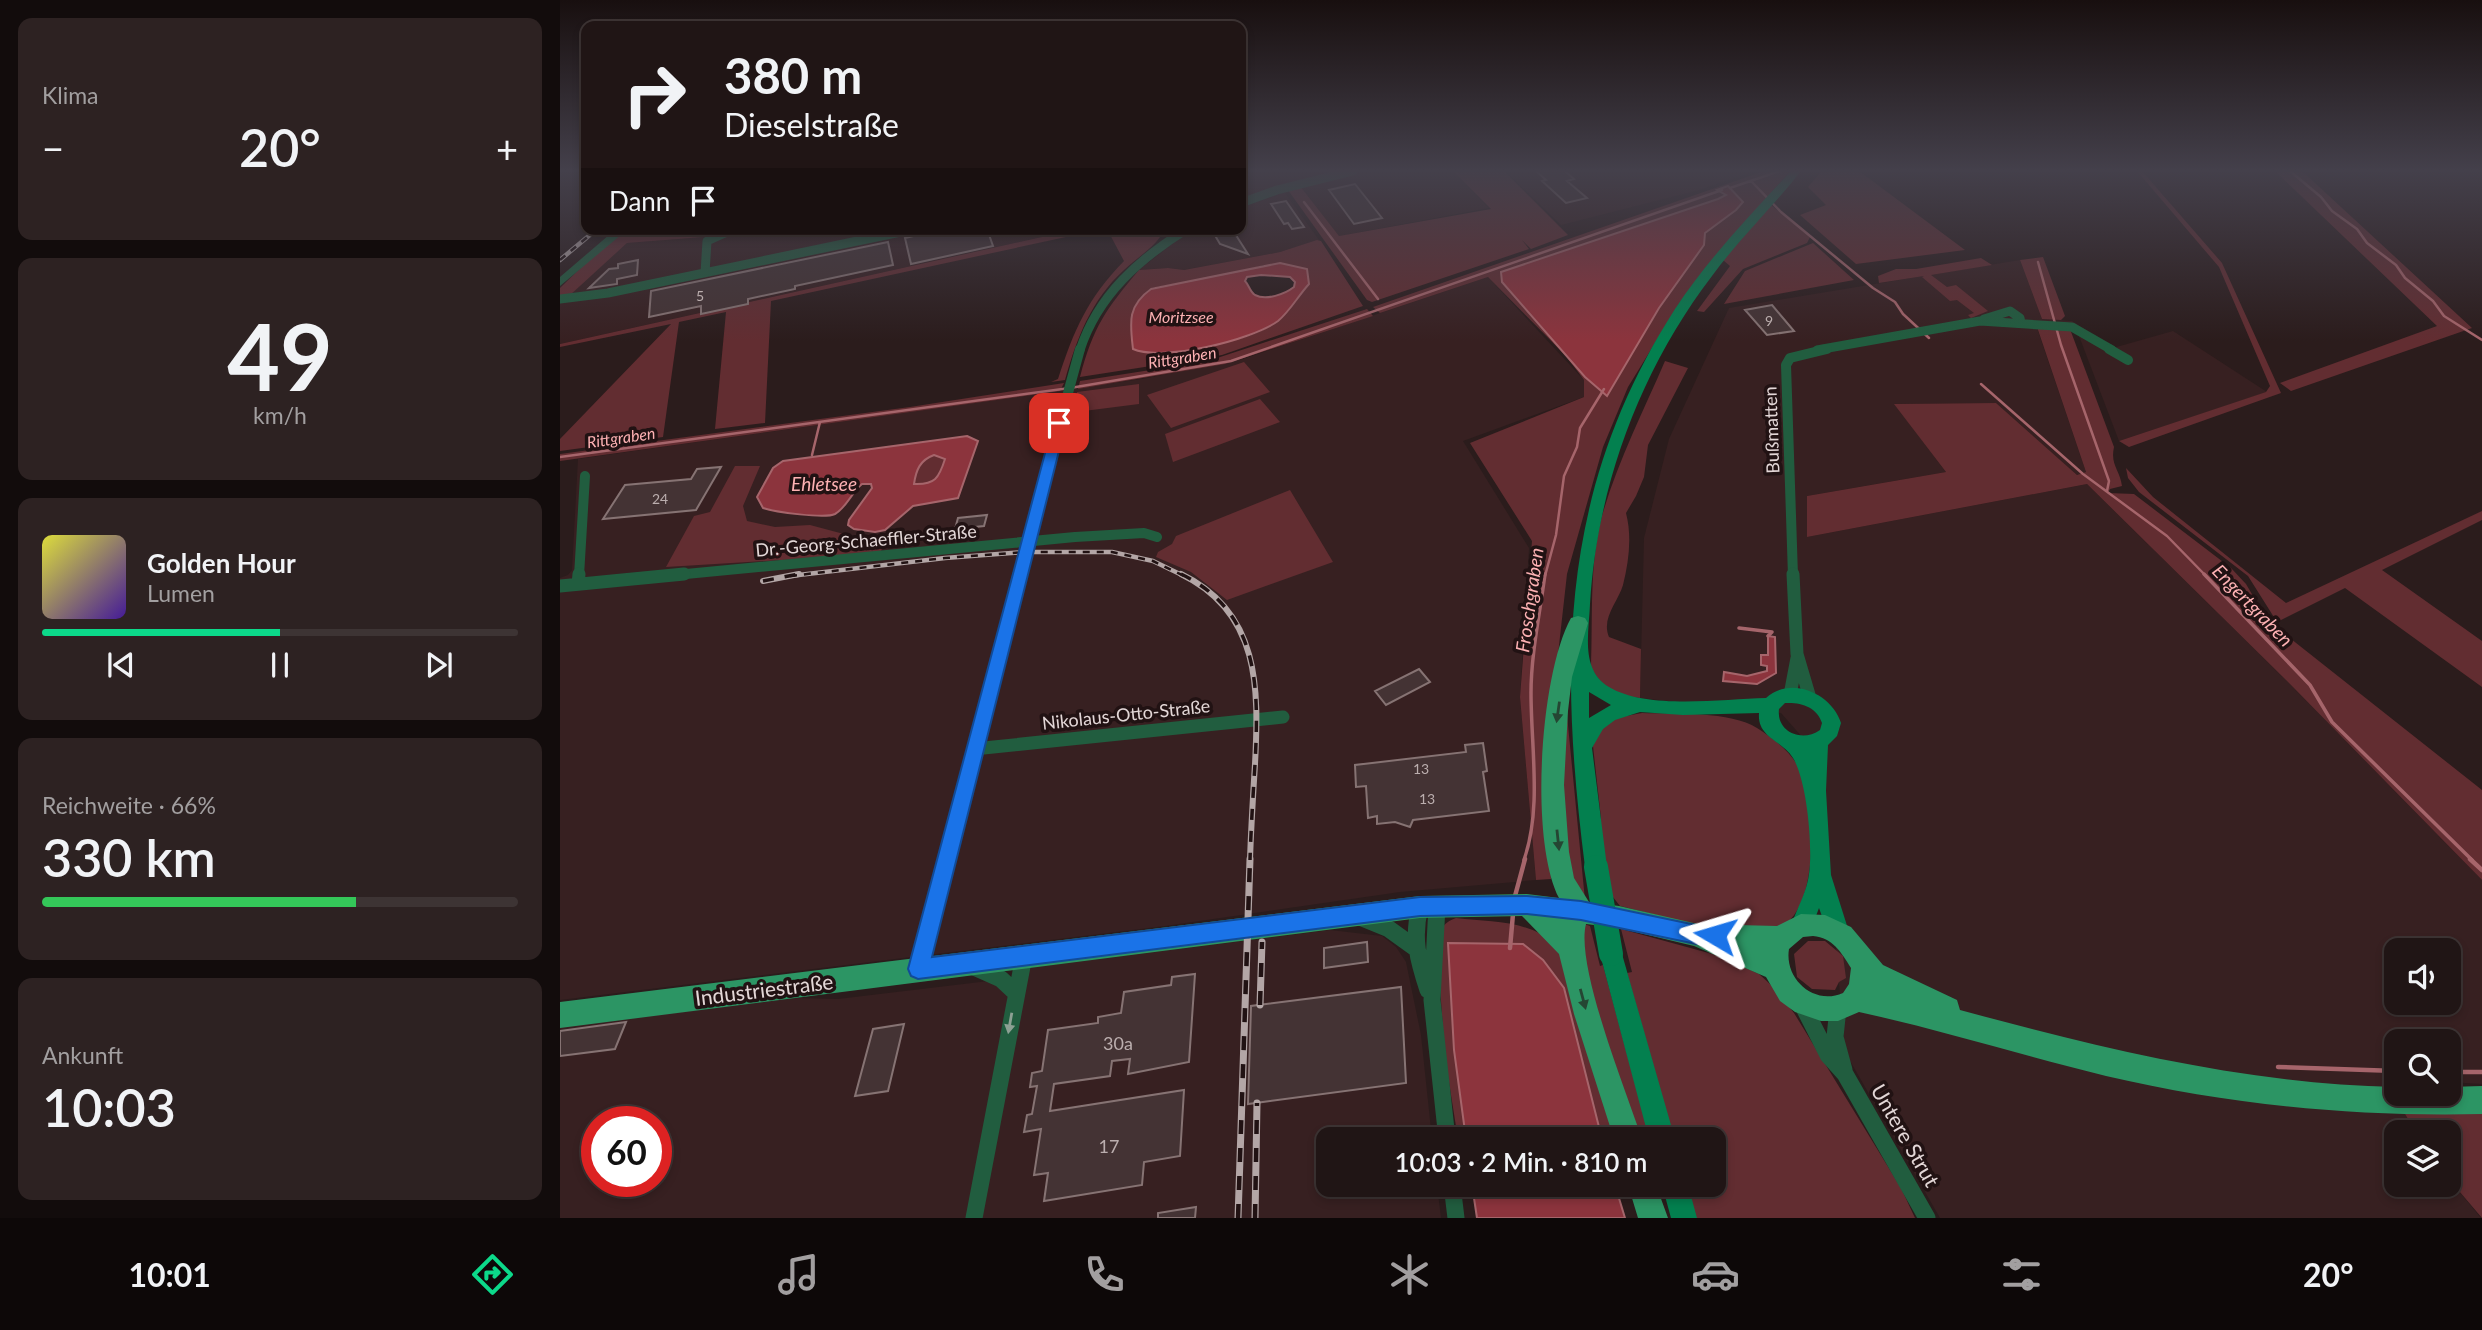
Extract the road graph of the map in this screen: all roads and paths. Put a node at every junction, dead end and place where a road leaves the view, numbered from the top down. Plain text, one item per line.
1 (1746, 228) edge
2 (616, 235) edge
3 (720, 235) edge
4 (886, 235) edge
5 (1172, 235) edge
6 (705, 273) junction
7 (560, 283) edge
8 (560, 299) edge
9 (2128, 360) dead end
10 (585, 476) dead end
11 (1157, 537) dead end
12 (1027, 542) junction
13 (578, 584) junction
14 (560, 586) edge
15 (1578, 623) junction
16 (1797, 654) junction
17 (1578, 658) junction
18 (1790, 695) junction
19 (1810, 698) junction
20 (1639, 705) junction
21 (1770, 714) junction
22 (1283, 717) dead end
23 (1793, 743) junction
24 (1818, 743) junction
25 (974, 749) junction
26 (1581, 752) junction
27 (1816, 791) junction
28 (1820, 874) junction
29 (1562, 880) junction
30 (1515, 905) junction
31 (1429, 906) junction
32 (1581, 911) junction
33 (1348, 914) junction
34 (1792, 931) junction
35 (1838, 932) junction
36 (1696, 935) junction
37 (1414, 947) junction
38 (1570, 948) junction
39 (1024, 956) junction
40 (968, 964) junction
41 (1864, 968) junction
42 (918, 969) junction
43 (1776, 969) junction
44 (1016, 993) junction
45 (1432, 1000) junction
46 (1801, 1002) junction
47 (1847, 1004) junction
48 (560, 1015) edge
49 (2007, 1035) junction
50 (1845, 1074) junction
51 (2482, 1100) edge
52 (1446, 1127) edge
53 (1624, 1127) edge
54 (1659, 1127) edge
55 (1453, 1197) edge
56 (1646, 1197) edge
57 (1678, 1197) edge
58 (974, 1218) edge
59 (1456, 1218) edge
60 (1653, 1218) edge
61 (1684, 1218) edge
62 (1927, 1218) edge

1 - 15 main road
2 - 7 street
3 - 6 street
4 - 6 street
5 - 12 street
6 - 8 street
9 - 16 street, Bußmatten
10 - 13 street
11 - 12 street, Dr.-Georg-Schaeffler-Straße
12 - 13 street, Dr.-Georg-Schaeffler-Straße
12 - 25 street
13 - 14 street, Dr.-Georg-Schaeffler-Straße
15 - 17 main road
15 -> 29 main road
16 - 18 street, Bußmatten
16 - 19 street, Bußmatten
17 - 20 main road
17 - 26 main road
18 - 19 main road
18 - 21 main road
19 - 24 main road
20 - 21 main road
20 - 26 main road
21 - 23 main road
22 - 25 street, Nikolaus-Otto-Straße
23 - 24 main road
23 - 27 main road
24 - 27 main road
25 - 42 street
26 - 54 main road, bridge
27 - 28 main road
28 - 34 main road
28 - 35 main road
29 - 30 main road
29 - 32 main road
30 - 31 main road, Industriestraße
30 - 32 main road, Industriestraße
30 - 38 main road
31 - 33 main road, Industriestraße
31 - 37 street
31 - 45 street
32 - 36 main road, Industriestraße
32 - 38 main road
33 - 37 street
33 - 39 main road, Industriestraße
34 - 35 main road
34 - 36 main road
34 - 43 main road
35 - 41 main road
36 - 43 main road
37 - 45 street
38 -> 53 main road
39 - 40 main road, Industriestraße
39 - 44 street
40 - 42 main road, Industriestraße
40 - 44 street
41 - 47 main road
41 - 49 main road
42 - 48 main road, Industriestraße
43 - 46 main road
44 -> 58 street
45 - 52 street
46 - 47 main road
46 - 50 street, Untere Strut
47 - 49 main road
47 - 50 street, Untere Strut
49 - 51 main road
50 - 62 street, Untere Strut
55 - 59 street
56 - 60 main road
57 - 61 main road

